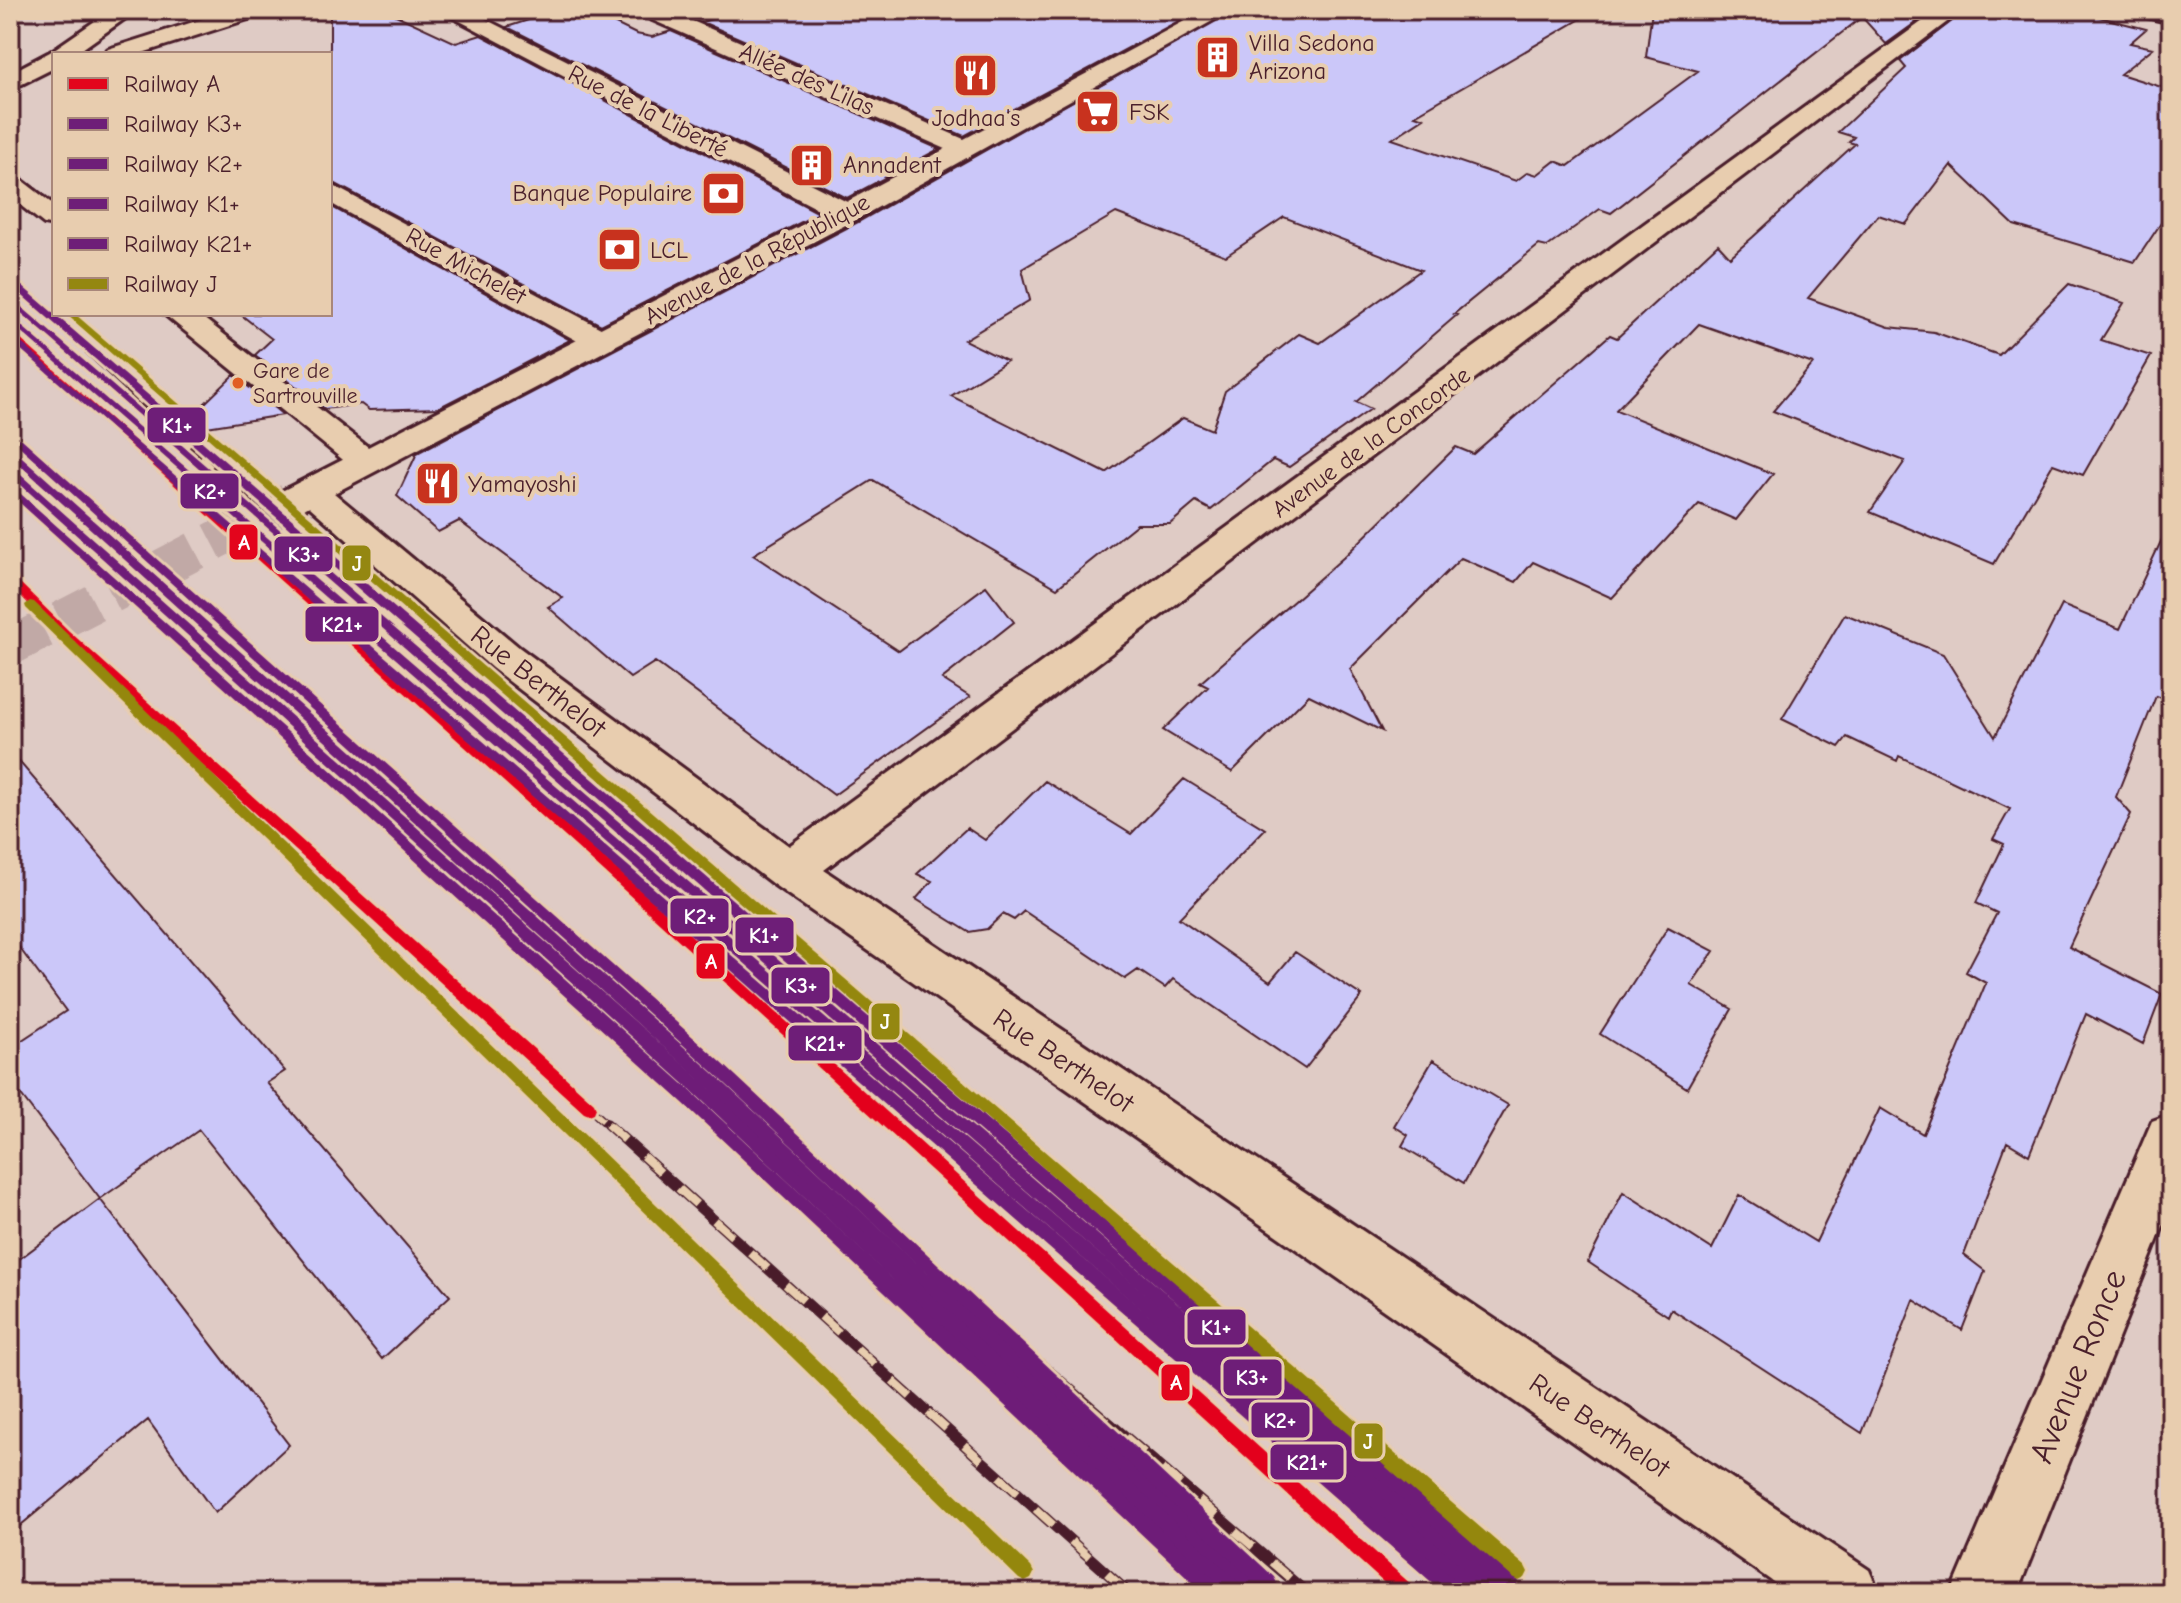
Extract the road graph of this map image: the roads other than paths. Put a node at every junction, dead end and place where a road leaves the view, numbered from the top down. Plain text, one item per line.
1 (126, 10) edge
2 (136, 10) edge
3 (253, 10) edge
4 (450, 10) edge
5 (649, 10) edge
6 (1221, 10) edge
7 (1952, 10) edge
8 (2147, 10) edge
9 (2171, 16) edge
10 (63, 52) edge
11 (101, 52) edge
12 (122, 52) edge
13 (17, 53) dead end
14 (52, 57) edge
15 (52, 58) edge
16 (52, 74) edge
17 (10, 85) edge
18 (964, 148) junction
19 (10, 184) edge
20 (332, 193) edge
21 (847, 213) junction
22 (52, 216) edge
23 (182, 316) edge
24 (601, 341) junction
25 (365, 461) junction
26 (299, 496) joint
27 (789, 871) junction
28 (2171, 1139) edge
29 (1846, 1593) edge
30 (1984, 1593) edge

1 - 10 street
2 - 11 street
3 - 12 street
4 - 21 street, Rue de la Liberté
5 - 18 street, Allée des Lilas
6 - 18 street, Avenue de la République
7 - 27 street, Avenue de la Concorde
8 - 9 street
13 - 14 street
15 - 17 street
16 - 17 street
18 - 21 street, Avenue de la République
19 - 22 street
20 - 24 street, Rue Michelet
21 - 24 street, Avenue de la République
23 - 25 street
24 - 25 street, Avenue de la République
25 - 26 street, Avenue de la République
26 - 27 street, Rue Berthelot
27 - 29 street, Rue Berthelot
28 - 30 street, Avenue Ronce

